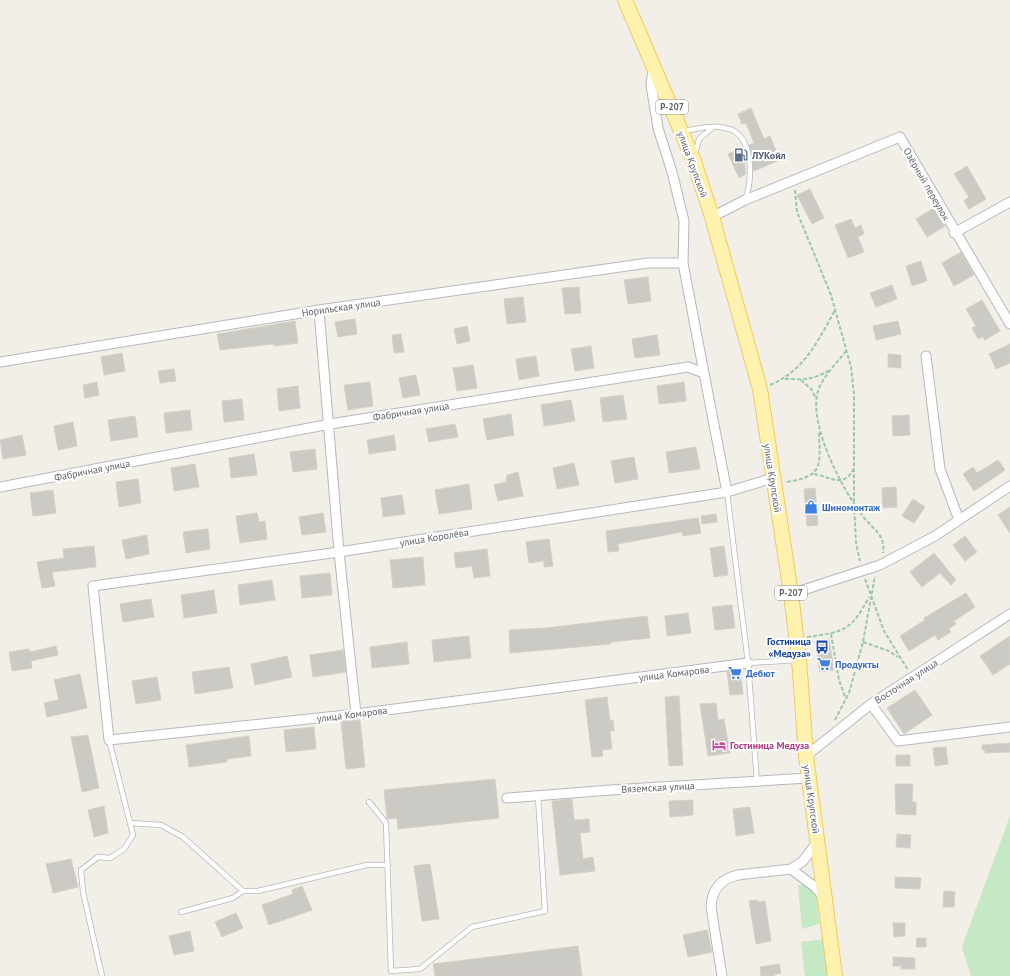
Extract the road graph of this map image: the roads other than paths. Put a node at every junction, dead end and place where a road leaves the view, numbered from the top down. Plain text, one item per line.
1 (625, 0) edge
2 (653, 64) junction
3 (718, 127) junction
4 (682, 131) junction
5 (693, 159) junction
6 (745, 200) junction
7 (1010, 202) edge
8 (712, 217) junction
9 (954, 233) junction
10 (684, 263) junction
11 (319, 310) junction
12 (1010, 324) edge
13 (926, 356) dead end
14 (0, 362) edge
15 (704, 374) junction
16 (330, 424) junction
17 (773, 481) junction
18 (1010, 486) edge
19 (0, 487) edge
20 (727, 492) junction
21 (959, 520) junction
22 (339, 552) junction
23 (791, 594) junction
24 (1010, 614) edge
25 (799, 659) junction
26 (748, 663) junction
27 (871, 704) junction
28 (356, 714) junction
29 (1010, 727) edge
30 (109, 740) junction
31 (806, 756) junction
32 (809, 778) junction
33 (757, 782) junction
34 (538, 796) junction
35 (507, 798) dead end
36 (369, 802) dead end
37 (130, 823) junction
38 (818, 841) junction
39 (388, 865) junction
40 (791, 869) junction
41 (243, 891) junction
42 (826, 899) junction
43 (181, 912) dead end
44 (102, 976) edge
45 (722, 976) edge
46 (835, 976) edge

1 - 2 main road, улица Крупской / Р-207
2 - 4 main road, улица Крупской / Р-207
2 - 10 street
3 - 4 lane
3 - 5 lane
3 - 6 lane
4 - 5 main road, улица Крупской / Р-207
5 - 8 main road, улица Крупской / Р-207
6 - 8 street, Озёрный переулок
6 - 9 street, Озёрный переулок
7 - 9 street
8 - 17 main road, улица Крупской / Р-207
9 - 12 street, Озёрный переулок
10 - 11 street, Норильская улица
10 - 15 street
11 - 14 street, Норильская улица
11 - 16 street
13 - 21 street
15 - 16 street, Фабричная улица
15 - 20 street
16 - 19 street, Фабричная улица
16 - 22 street
17 - 20 street, улица Королёва
17 - 23 main road, улица Крупской / Р-207
18 - 21 street
20 - 22 street, улица Королёва
20 - 26 lane
21 - 23 street
22 - 28 street
22 - 30 street, улица Королёва
23 - 25 main road, улица Крупской / Р-207
24 - 27 street, Восточная улица
25 - 26 lane
25 - 31 main road, улица Крупской / Р-207
26 - 28 street, улица Комарова
26 - 33 lane
27 - 29 street
27 - 31 street, Восточная улица
28 - 30 street, улица Комарова
30 - 37 lane
31 - 32 main road, улица Крупской / Р-207
32 - 33 street, Вяземская улица
32 - 38 main road, улица Крупской / Р-207
33 - 34 street, Вяземская улица
34 - 35 street, Вяземская улица
34 - 39 lane
36 - 39 lane
37 - 41 lane
37 - 44 lane
38 - 40 street
38 - 42 main road, улица Крупской / Р-207
39 - 41 lane
40 - 42 street
40 - 45 street
41 - 43 lane
42 - 46 main road, улица Крупской / Р-207

